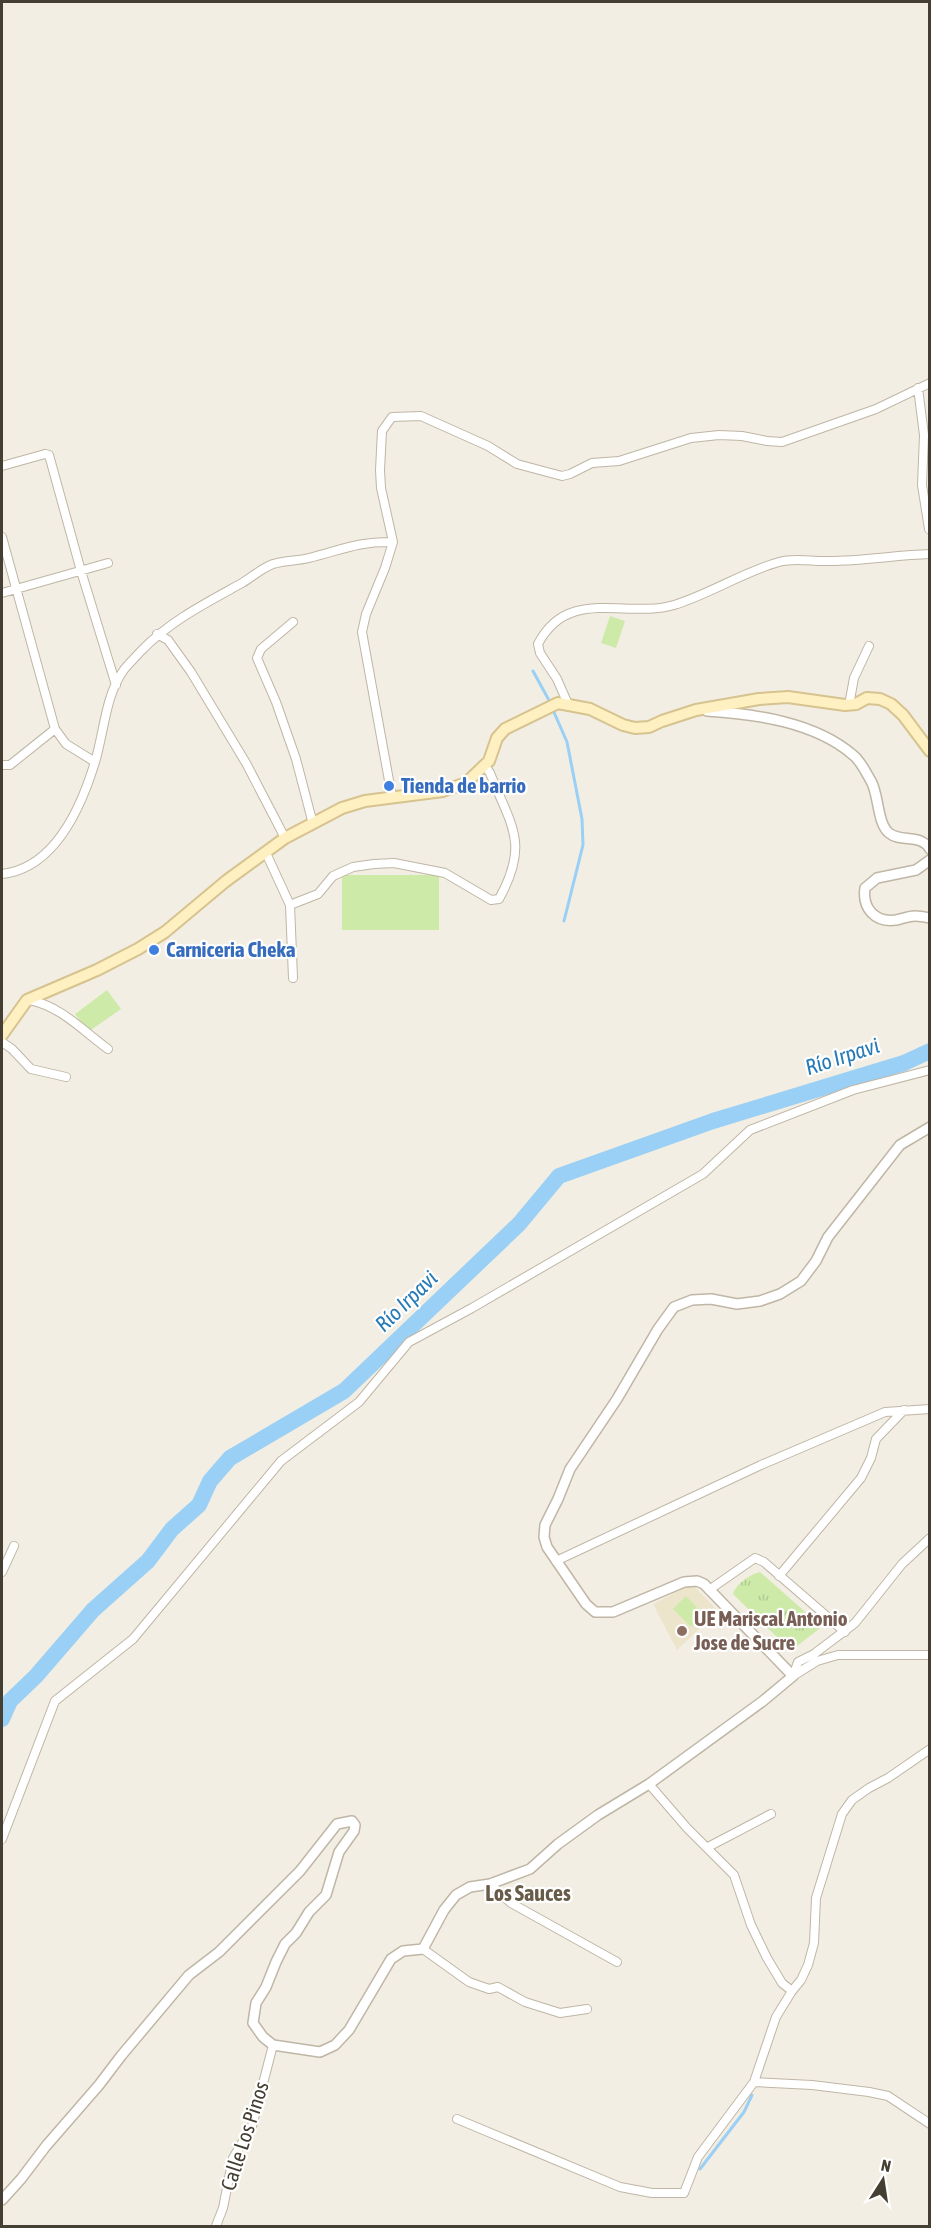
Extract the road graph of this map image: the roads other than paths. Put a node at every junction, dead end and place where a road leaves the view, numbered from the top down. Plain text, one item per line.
1 (930, 383) edge
2 (918, 388) junction
3 (2, 466) edge
4 (929, 529) edge
5 (2, 537) edge
6 (393, 542) junction
7 (930, 554) edge
8 (108, 563) dead end
9 (81, 571) junction
10 (17, 589) junction
11 (2, 593) edge
12 (293, 622) dead end
13 (157, 634) junction
14 (869, 646) dead end
15 (116, 685) junction
16 (563, 703) junction
17 (849, 705) junction
18 (696, 710) junction
19 (55, 729) junction
20 (930, 751) edge
21 (95, 762) junction
22 (2, 765) edge
23 (485, 766) junction
24 (392, 797) junction
25 (313, 824) junction
26 (285, 838) junction
27 (930, 849) edge
28 (266, 853) junction
29 (930, 860) edge
30 (2, 874) edge
31 (290, 905) junction
32 (930, 918) edge
33 (293, 978) dead end
34 (27, 1000) junction
35 (2, 1035) edge
36 (2, 1042) edge
37 (108, 1049) dead end
38 (930, 1070) edge
39 (66, 1077) dead end
40 (930, 1127) edge
41 (930, 1409) edge
42 (904, 1410) junction
43 (930, 1538) edge
44 (14, 1546) dead end
45 (555, 1561) junction
46 (2, 1572) edge
47 (779, 1576) junction
48 (709, 1590) junction
49 (845, 1632) junction
50 (930, 1655) edge
51 (793, 1677) junction
52 (930, 1749) edge
53 (649, 1784) junction
54 (771, 1814) dead end
55 (2, 1839) edge
56 (708, 1847) junction
57 (490, 1884) junction
58 (423, 1950) junction
59 (617, 1962) dead end
60 (792, 1991) junction
61 (588, 2008) dead end
62 (273, 2045) junction
63 (754, 2082) junction
64 (457, 2119) dead end
65 (930, 2124) edge
66 (2, 2200) edge
67 (216, 2226) edge

1 - 2 street
2 - 4 street
2 - 6 street
3 - 9 street
5 - 10 street
6 - 13 street
6 - 24 street
7 - 16 street
8 - 9 street
9 - 10 street
9 - 15 street
10 - 11 street
10 - 19 street
12 - 25 street
13 - 15 street
13 - 26 street
14 - 17 street
15 - 21 street
16 - 18 main road
16 - 23 main road
17 - 18 main road
17 - 20 main road
18 - 27 street
19 - 21 street
19 - 22 street
21 - 30 street
23 - 24 main road
23 - 31 street
24 - 25 main road
25 - 26 main road
26 - 28 main road
28 - 31 street
28 - 34 main road
29 - 32 street
31 - 33 street
34 - 35 main road
34 - 37 street
36 - 39 street
38 - 55 street
40 - 45 street
41 - 42 street
42 - 45 street
42 - 47 street
43 - 49 street
44 - 46 street
45 - 48 street
47 - 48 street
47 - 49 street
48 - 51 street
49 - 51 street
50 - 51 street
51 - 53 street
52 - 60 street
53 - 56 street
53 - 57 street
54 - 56 street
56 - 60 street
57 - 58 street
57 - 59 street
58 - 61 street
58 - 62 street
60 - 63 street
62 - 66 street
62 - 67 street, Calle Los Pinos
63 - 64 street
63 - 65 street

